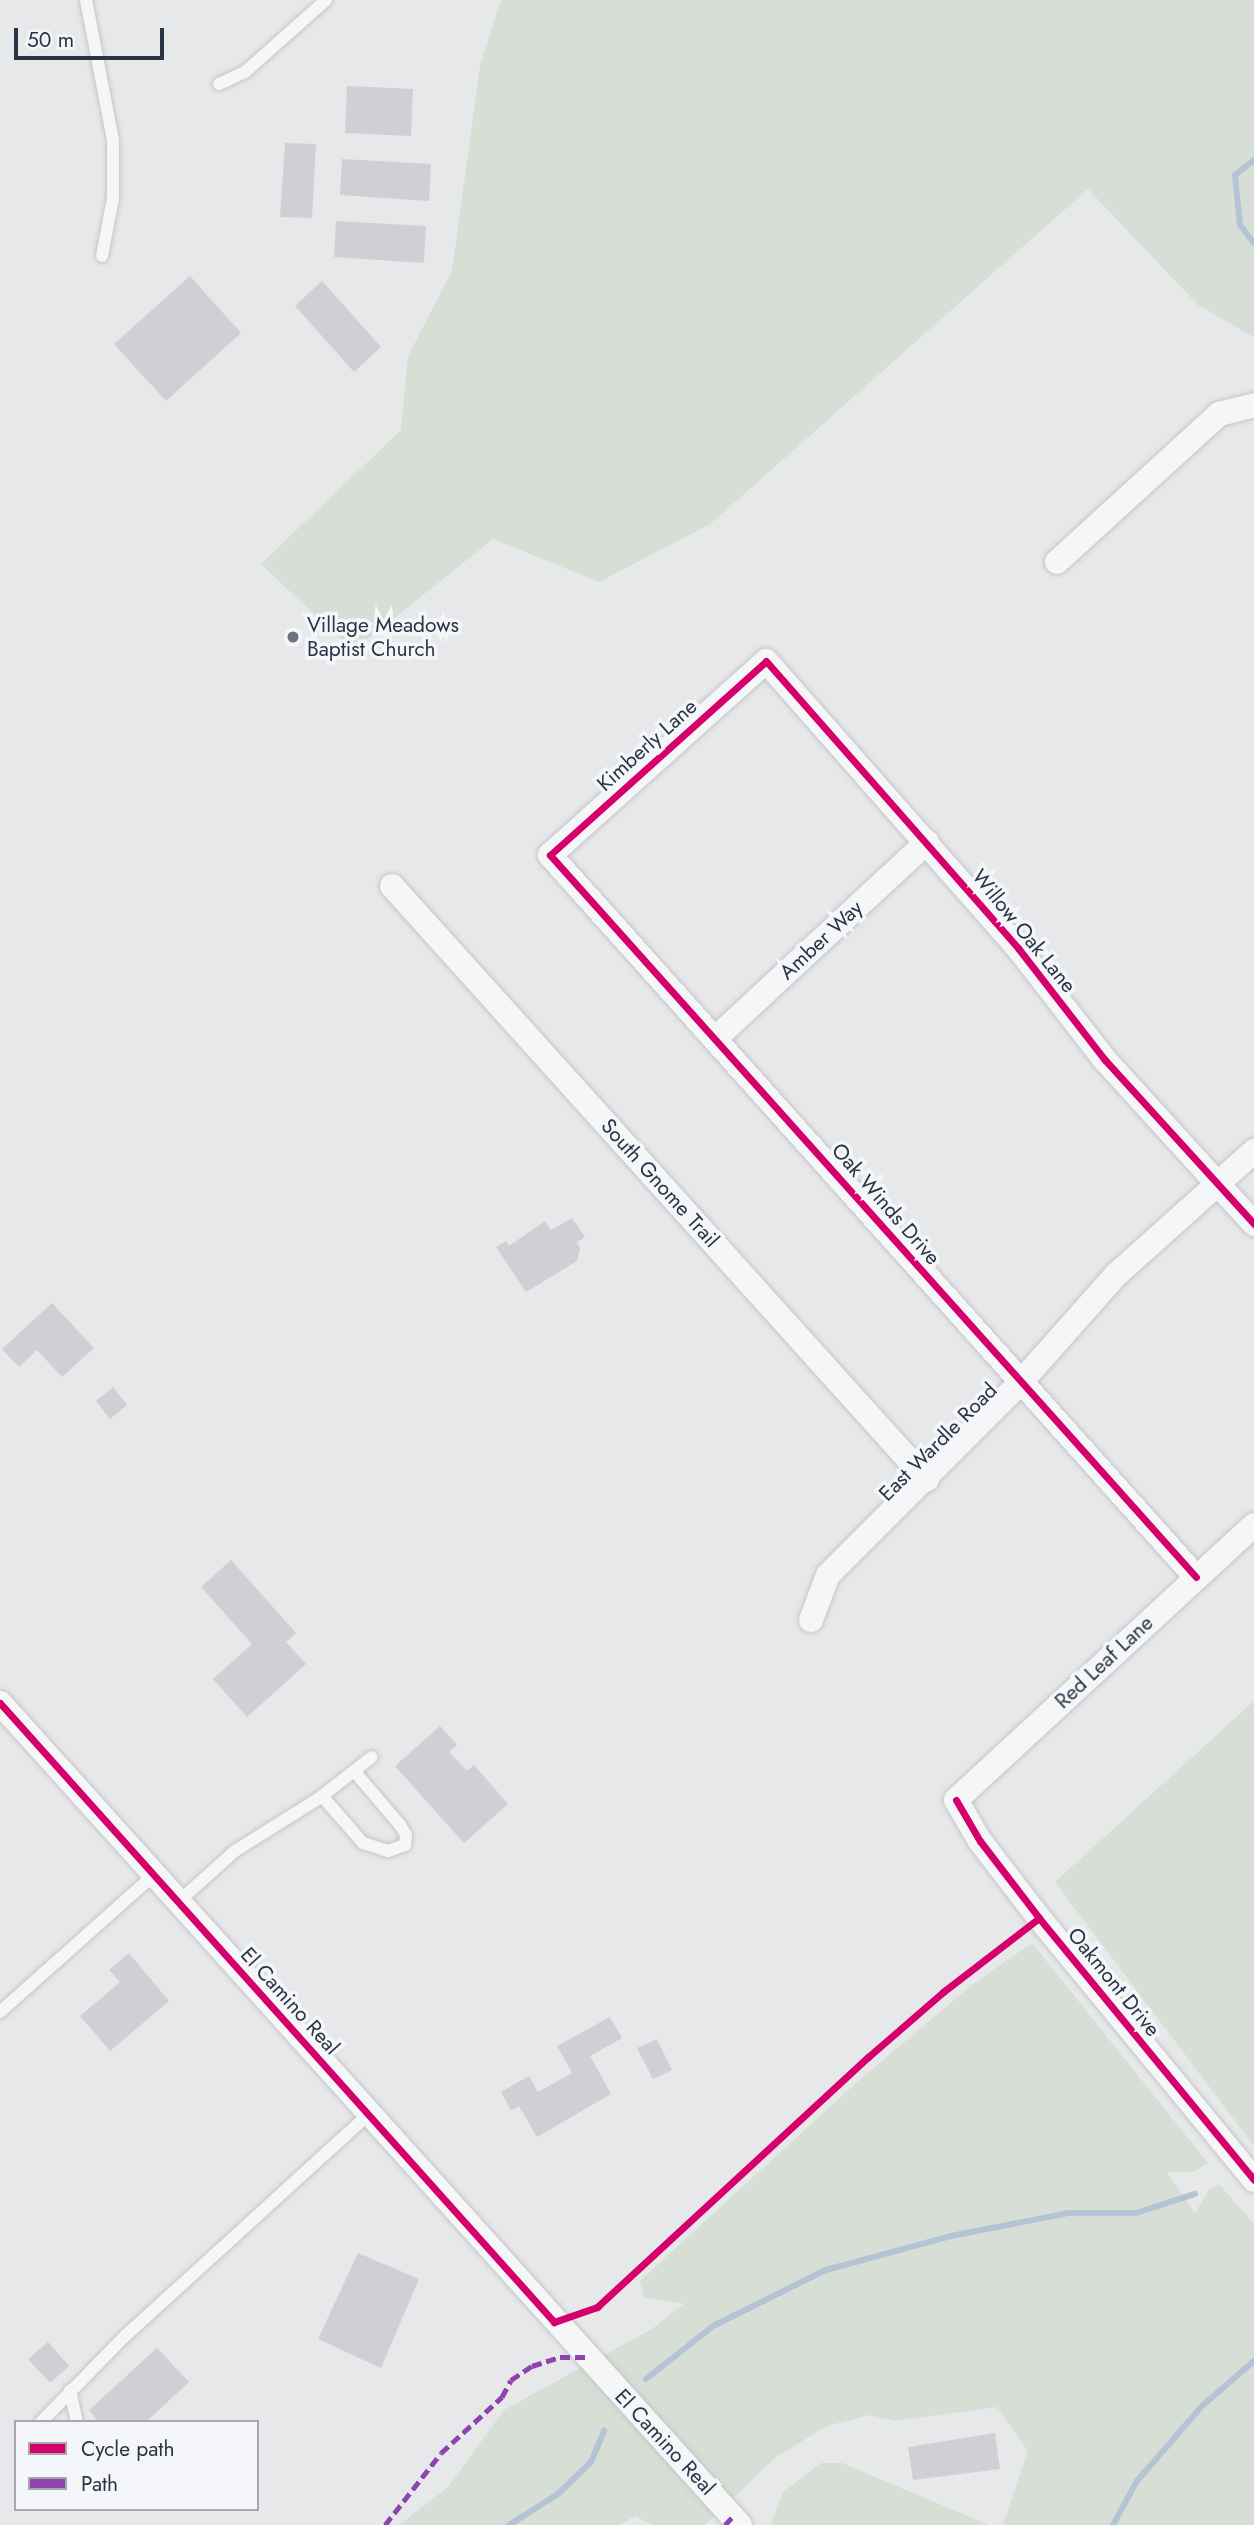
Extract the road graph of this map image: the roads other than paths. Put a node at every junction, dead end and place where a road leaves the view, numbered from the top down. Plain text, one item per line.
1 (86, 0) edge
2 (326, 0) edge
3 (219, 83) dead end
4 (102, 256) dead end
5 (1254, 405) edge
6 (1057, 562) dead end
7 (766, 661) joint
8 (927, 842) junction
9 (550, 855) joint
10 (392, 886) dead end
11 (716, 1038) junction
12 (1254, 1152) edge
13 (1217, 1184) junction
14 (1254, 1223) edge
15 (1021, 1382) junction
16 (927, 1480) junction
17 (1254, 1525) edge
18 (1196, 1577) junction
19 (811, 1620) dead end
20 (0, 1703) edge
21 (372, 1757) dead end
22 (354, 1771) junction
23 (322, 1796) junction
24 (956, 1800) joint
25 (154, 1875) junction
26 (178, 1902) junction
27 (0, 2012) edge
28 (368, 2115) junction
29 (1254, 2180) edge
30 (70, 2390) junction
31 (43, 2420) edge
32 (78, 2420) edge
33 (740, 2525) edge

1 - 4 lane
2 - 3 lane
5 - 6 street
7 - 8 street, Willow Oak Lane
7 - 9 street, Kimberly Lane
8 - 11 street, Amber Way
8 - 13 street, Willow Oak Lane
9 - 11 street, Oak Winds Drive
10 - 16 street, South Gnome Trail
11 - 15 street, Oak Winds Drive
12 - 13 street, East Wardle Road
13 - 14 street, Willow Oak Lane
13 - 15 street, East Wardle Road
15 - 16 street, East Wardle Road
15 - 18 street, Oak Winds Drive
16 - 19 street, East Wardle Road
17 - 18 street, Red Leaf Lane
18 - 24 street, Red Leaf Lane
20 - 25 street, El Camino Real
21 - 22 lane
22 - 23 lane
22 - 23 lane
23 - 26 lane
24 - 29 street, Oakmont Drive
25 - 26 street, El Camino Real
25 - 27 lane
26 - 28 street, El Camino Real
28 - 30 lane
28 - 33 street, El Camino Real
30 - 31 lane
30 - 32 lane

